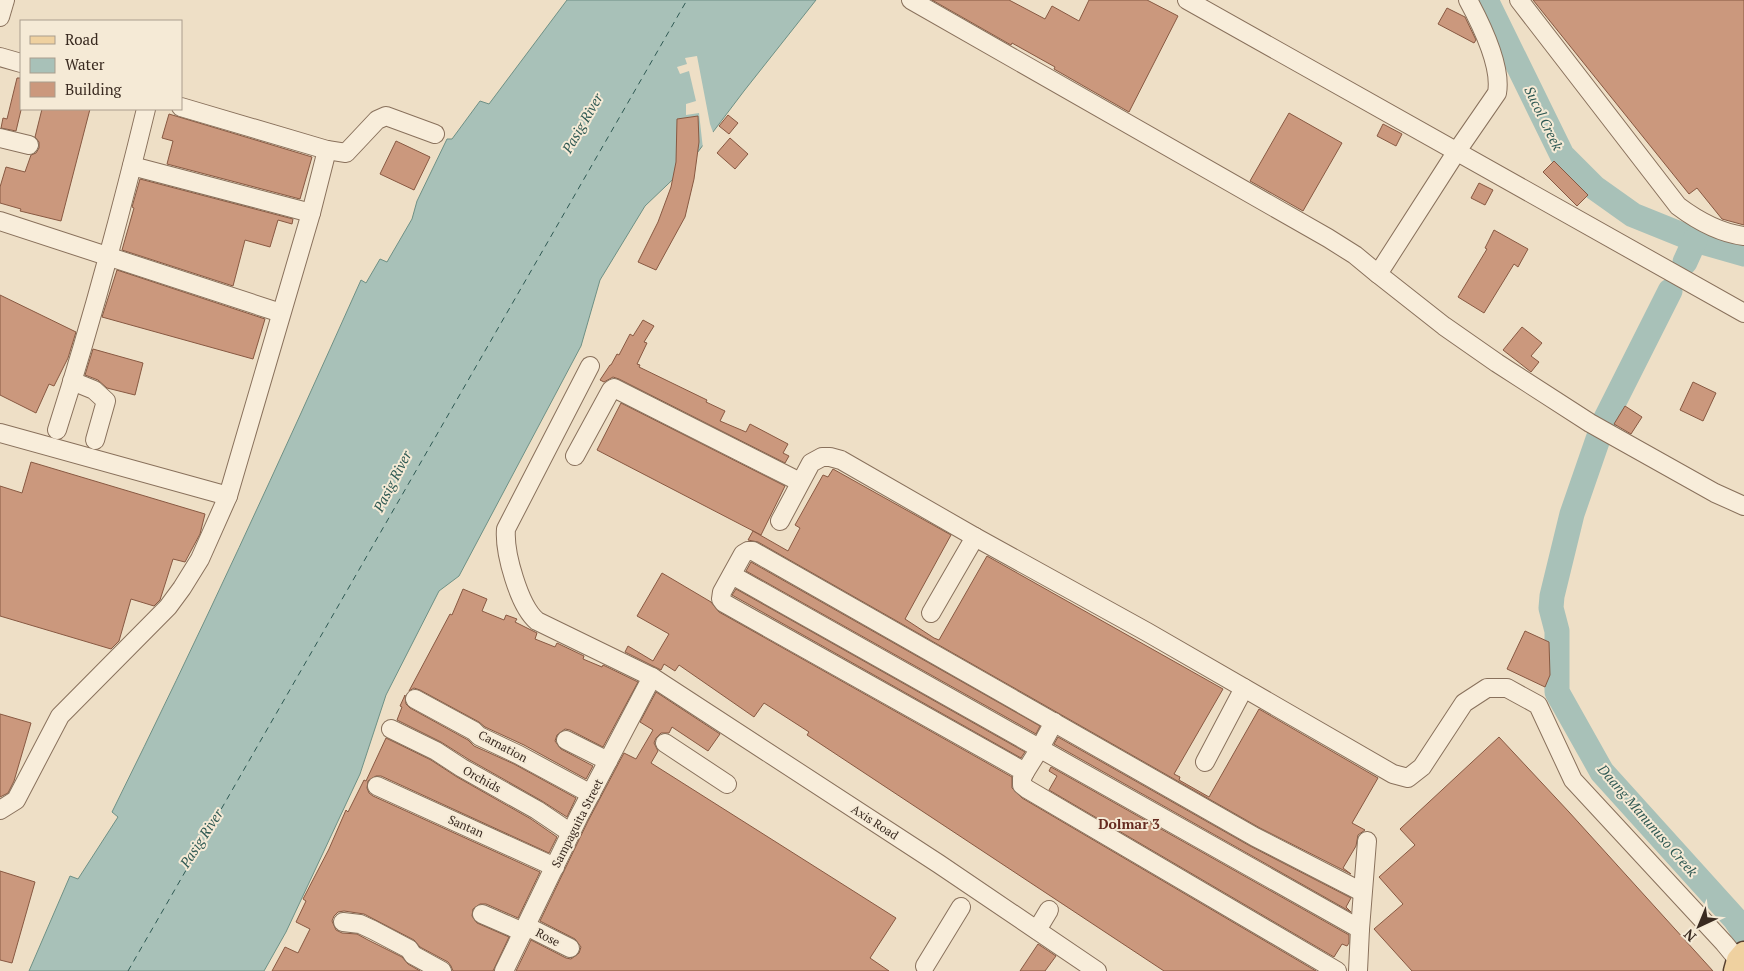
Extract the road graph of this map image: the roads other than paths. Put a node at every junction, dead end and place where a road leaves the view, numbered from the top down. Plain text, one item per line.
1 (5, 0) edge
2 (910, 0) edge
3 (1187, 0) edge
4 (1468, 0) edge
5 (1519, 0) edge
6 (0, 17) edge
7 (0, 57) edge
8 (20, 63) edge
9 (182, 107) edge
10 (146, 110) edge
11 (435, 134) dead end
12 (0, 138) edge
13 (29, 146) dead end
14 (327, 150) junction
15 (1456, 151) junction
16 (132, 166) junction
17 (311, 213) junction
18 (0, 221) edge
19 (1744, 236) edge
20 (107, 256) junction
21 (1378, 274) junction
22 (281, 313) junction
23 (1744, 313) edge
24 (590, 366) dead end
25 (72, 381) junction
26 (57, 430) dead end
27 (0, 433) edge
28 (95, 440) dead end
29 (574, 456) dead end
30 (800, 482) junction
31 (228, 496) junction
32 (1744, 506) edge
33 (780, 521) dead end
34 (975, 537) junction
35 (732, 575) junction
36 (932, 613) dead end
37 (652, 677) junction
38 (1244, 688) junction
39 (415, 699) dead end
40 (1054, 722) junction
41 (391, 729) dead end
42 (566, 740) dead end
43 (665, 743) dead end
44 (1040, 748) junction
45 (608, 761) junction
46 (1205, 762) dead end
47 (1024, 772) junction
48 (727, 784) dead end
49 (377, 786) dead end
50 (591, 794) junction
51 (0, 810) edge
52 (571, 833) junction
53 (1367, 842) dead end
54 (554, 867) junction
55 (1362, 892) junction
56 (961, 907) dead end
57 (1049, 910) dead end
58 (482, 914) dead end
59 (343, 922) dead end
60 (524, 929) junction
61 (1360, 929) junction
62 (1037, 930) junction
63 (570, 948) dead end
64 (1739, 961) edge
65 (925, 966) dead end
66 (442, 971) edge
67 (505, 971) edge
68 (1097, 971) edge
69 (1337, 971) edge
70 (1358, 971) edge

1 - 6 street
2 - 21 street
3 - 15 street
4 - 15 street
5 - 19 street
7 - 8 street
9 - 14 street
10 - 16 street
11 - 14 street
12 - 13 street
14 - 17 street
15 - 21 street
15 - 23 street
16 - 17 street
16 - 20 street
17 - 22 street
18 - 20 street
20 - 22 street
20 - 25 street
21 - 32 street
22 - 31 street
24 - 37 street, Axis Road
25 - 26 street
25 - 28 street
27 - 31 street
29 - 30 street
30 - 33 street
30 - 34 street
31 - 51 street
34 - 36 street
34 - 38 street
35 - 40 street
35 - 44 street
35 - 47 street
37 - 45 street, Sampaguita Street
37 - 62 street, Axis Road
38 - 46 street
38 - 64 street
39 - 50 street, Carnation
40 - 44 street
40 - 55 street
41 - 52 street, Orchids
42 - 45 street
43 - 48 street
44 - 47 street
44 - 61 street
45 - 50 street, Sampaguita Street
47 - 69 street
49 - 54 street, Santan
50 - 52 street, Sampaguita Street
52 - 54 street, Sampaguita Street
53 - 55 street
54 - 60 street, Sampaguita Street
55 - 61 street
56 - 65 street
57 - 62 street
58 - 60 street, Rose
59 - 66 street
60 - 63 street, Rose
60 - 67 street, Sampaguita Street
61 - 70 street
62 - 68 street, Axis Road

